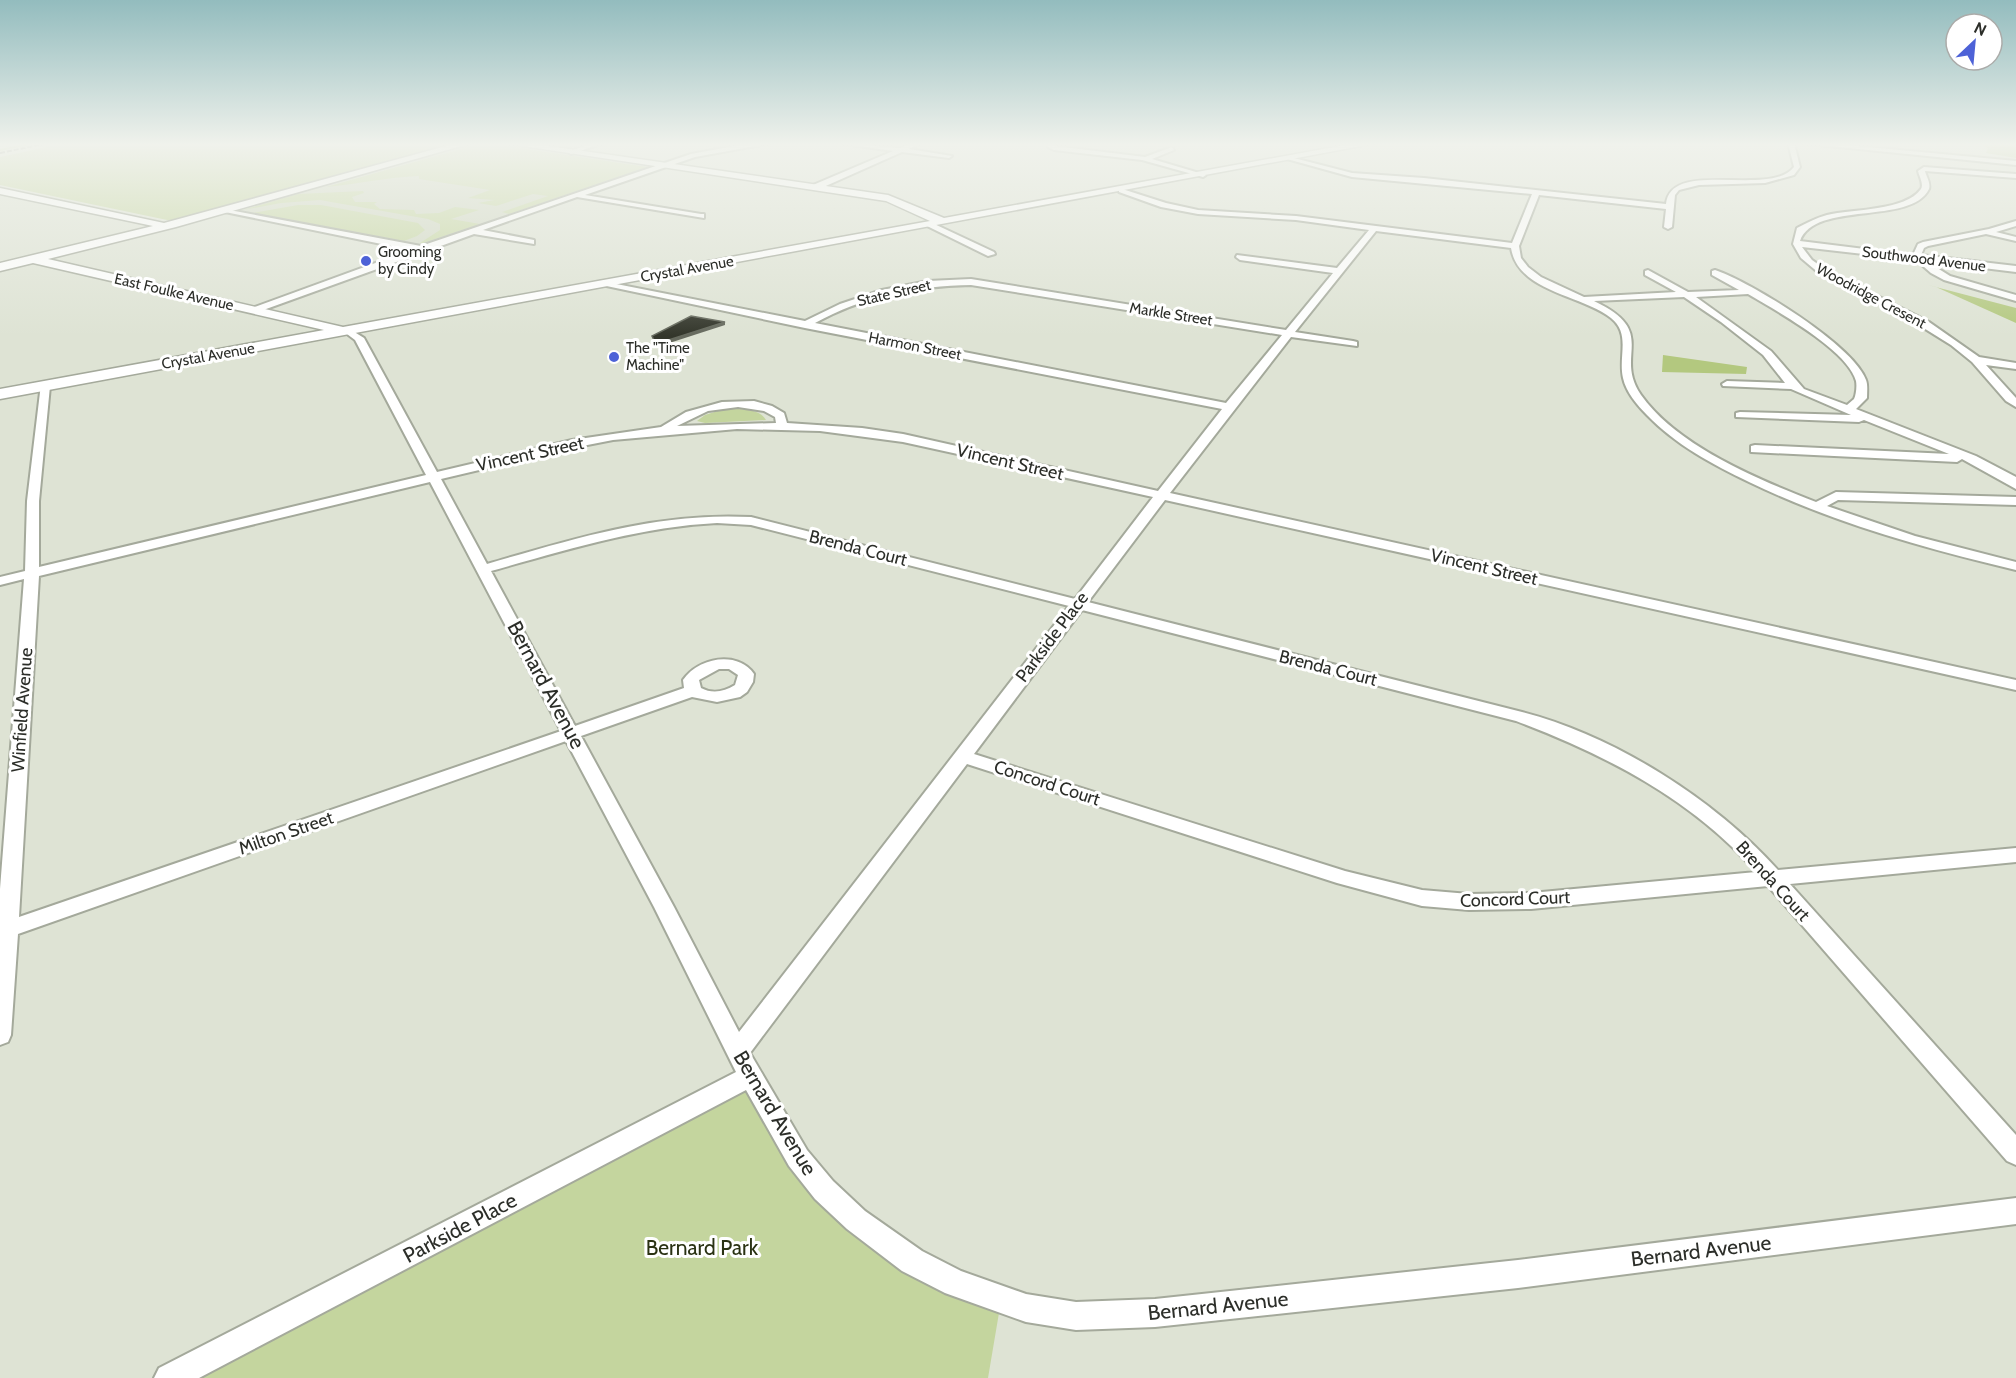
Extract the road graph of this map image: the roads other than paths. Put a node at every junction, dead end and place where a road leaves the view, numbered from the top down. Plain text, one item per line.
1 (78, 207) edge
2 (237, 207) edge
3 (541, 207) edge
4 (649, 207) edge
5 (908, 207) edge
6 (1022, 207) edge
7 (1173, 207) edge
8 (1530, 207) edge
9 (1670, 207) edge
10 (1882, 207) edge
11 (224, 211) junction
12 (700, 216) dead end
13 (937, 223) junction
14 (2016, 223) edge
15 (167, 226) junction
16 (1668, 227) dead end
17 (1374, 228) junction
18 (473, 231) junction
19 (1985, 232) junction
20 (2016, 238) edge
21 (531, 242) dead end
22 (1797, 244) junction
23 (1515, 246) junction
24 (422, 249) junction
25 (1, 251) edge
26 (991, 254) dead end
27 (32, 258) junction
28 (1240, 258) dead end
29 (1918, 258) junction
30 (0, 267) edge
31 (2016, 269) edge
32 (1339, 271) junction
33 (1648, 273) dead end
34 (1715, 273) dead end
35 (989, 283) joint
36 (602, 284) junction
37 (1748, 292) junction
38 (1687, 294) junction
39 (2016, 298) edge
40 (1585, 299) junction
41 (255, 310) junction
42 (805, 325) junction
43 (348, 331) junction
44 (1289, 333) junction
45 (1353, 344) dead end
46 (1975, 360) junction
47 (2016, 366) edge
48 (1727, 384) dead end
49 (45, 386) junction
50 (1792, 386) junction
51 (0, 394) edge
52 (2016, 404) edge
53 (1229, 407) junction
54 (1847, 410) junction
55 (1740, 415) dead end
56 (1872, 420) junction
57 (782, 426) junction
58 (666, 430) junction
59 (1755, 449) dead end
60 (1972, 459) junction
61 (432, 476) junction
62 (2016, 485) edge
63 (1161, 496) junction
64 (2016, 501) edge
65 (1816, 507) junction
66 (2016, 566) edge
67 (484, 569) junction
68 (32, 573) junction
69 (0, 581) edge
70 (1077, 604) junction
71 (2016, 686) edge
72 (693, 691) dead end
73 (572, 733) junction
74 (962, 756) junction
75 (2016, 855) edge
76 (1771, 877) junction
77 (4, 931) edge
78 (0, 1035) edge
79 (736, 1052) junction
80 (750, 1076) junction
81 (2016, 1153) edge
82 (2016, 1211) edge
83 (168, 1378) edge

1 - 15 street
2 - 11 street
3 - 18 street
4 - 12 street
5 - 13 street
6 - 13 street, Crystal Avenue
7 - 17 street
8 - 23 street
9 - 16 street
10 - 22 street
11 - 15 street
11 - 24 street
13 - 26 street
13 - 36 street, Crystal Avenue
14 - 19 street
15 - 27 street
17 - 23 street
17 - 32 street, Parkside Place
18 - 21 street
18 - 24 street
19 - 20 street
19 - 29 street
22 - 29 street, Southwood Avenue
22 - 46 street, Woodridge Cresent
23 - 40 street
24 - 41 street
25 - 27 street, East Foulke Avenue
27 - 30 street
27 - 41 street, East Foulke Avenue
28 - 32 street
29 - 31 street, Southwood Avenue
29 - 39 street
32 - 44 street, Parkside Place
33 - 38 street
34 - 37 street
35 - 42 street, State Street
35 - 44 street, Markle Street
36 - 42 street, Harmon Street
36 - 43 street, Crystal Avenue
37 - 38 street
37 - 54 street
38 - 40 street
38 - 50 street
40 - 65 street
41 - 43 street, East Foulke Avenue
42 - 53 street, Harmon Street
43 - 49 street, Crystal Avenue
43 - 61 street, Bernard Avenue
44 - 45 street, Markle Street
44 - 53 street, Parkside Place
46 - 47 street
46 - 52 street, Woodridge Cresent
48 - 50 street
49 - 51 street, Crystal Avenue
49 - 68 street, Winfield Avenue
50 - 54 street
53 - 63 street, Parkside Place
54 - 56 street
55 - 56 street
56 - 60 street
57 - 58 street, Vincent Street
57 - 58 street
57 - 63 street, Vincent Street
58 - 61 street, Vincent Street
59 - 60 street
60 - 62 street
61 - 67 street, Bernard Avenue
61 - 68 street, Vincent Street
63 - 70 street, Parkside Place
63 - 71 street, Vincent Street
64 - 65 street
65 - 66 street
67 - 70 street, Brenda Court
67 - 73 street, Bernard Avenue
68 - 69 street, Vincent Street
68 - 77 street, Winfield Avenue
70 - 74 street, Parkside Place
70 - 76 street, Brenda Court
72 - 73 street, Milton Street
73 - 77 street, Milton Street
73 - 79 street, Bernard Avenue
74 - 76 street, Concord Court
74 - 79 street, Parkside Place
75 - 76 street, Concord Court
76 - 81 street, Brenda Court
77 - 78 street, Winfield Avenue
79 - 80 street, Bernard Avenue
80 - 82 street, Bernard Avenue
80 - 83 street, Parkside Place

